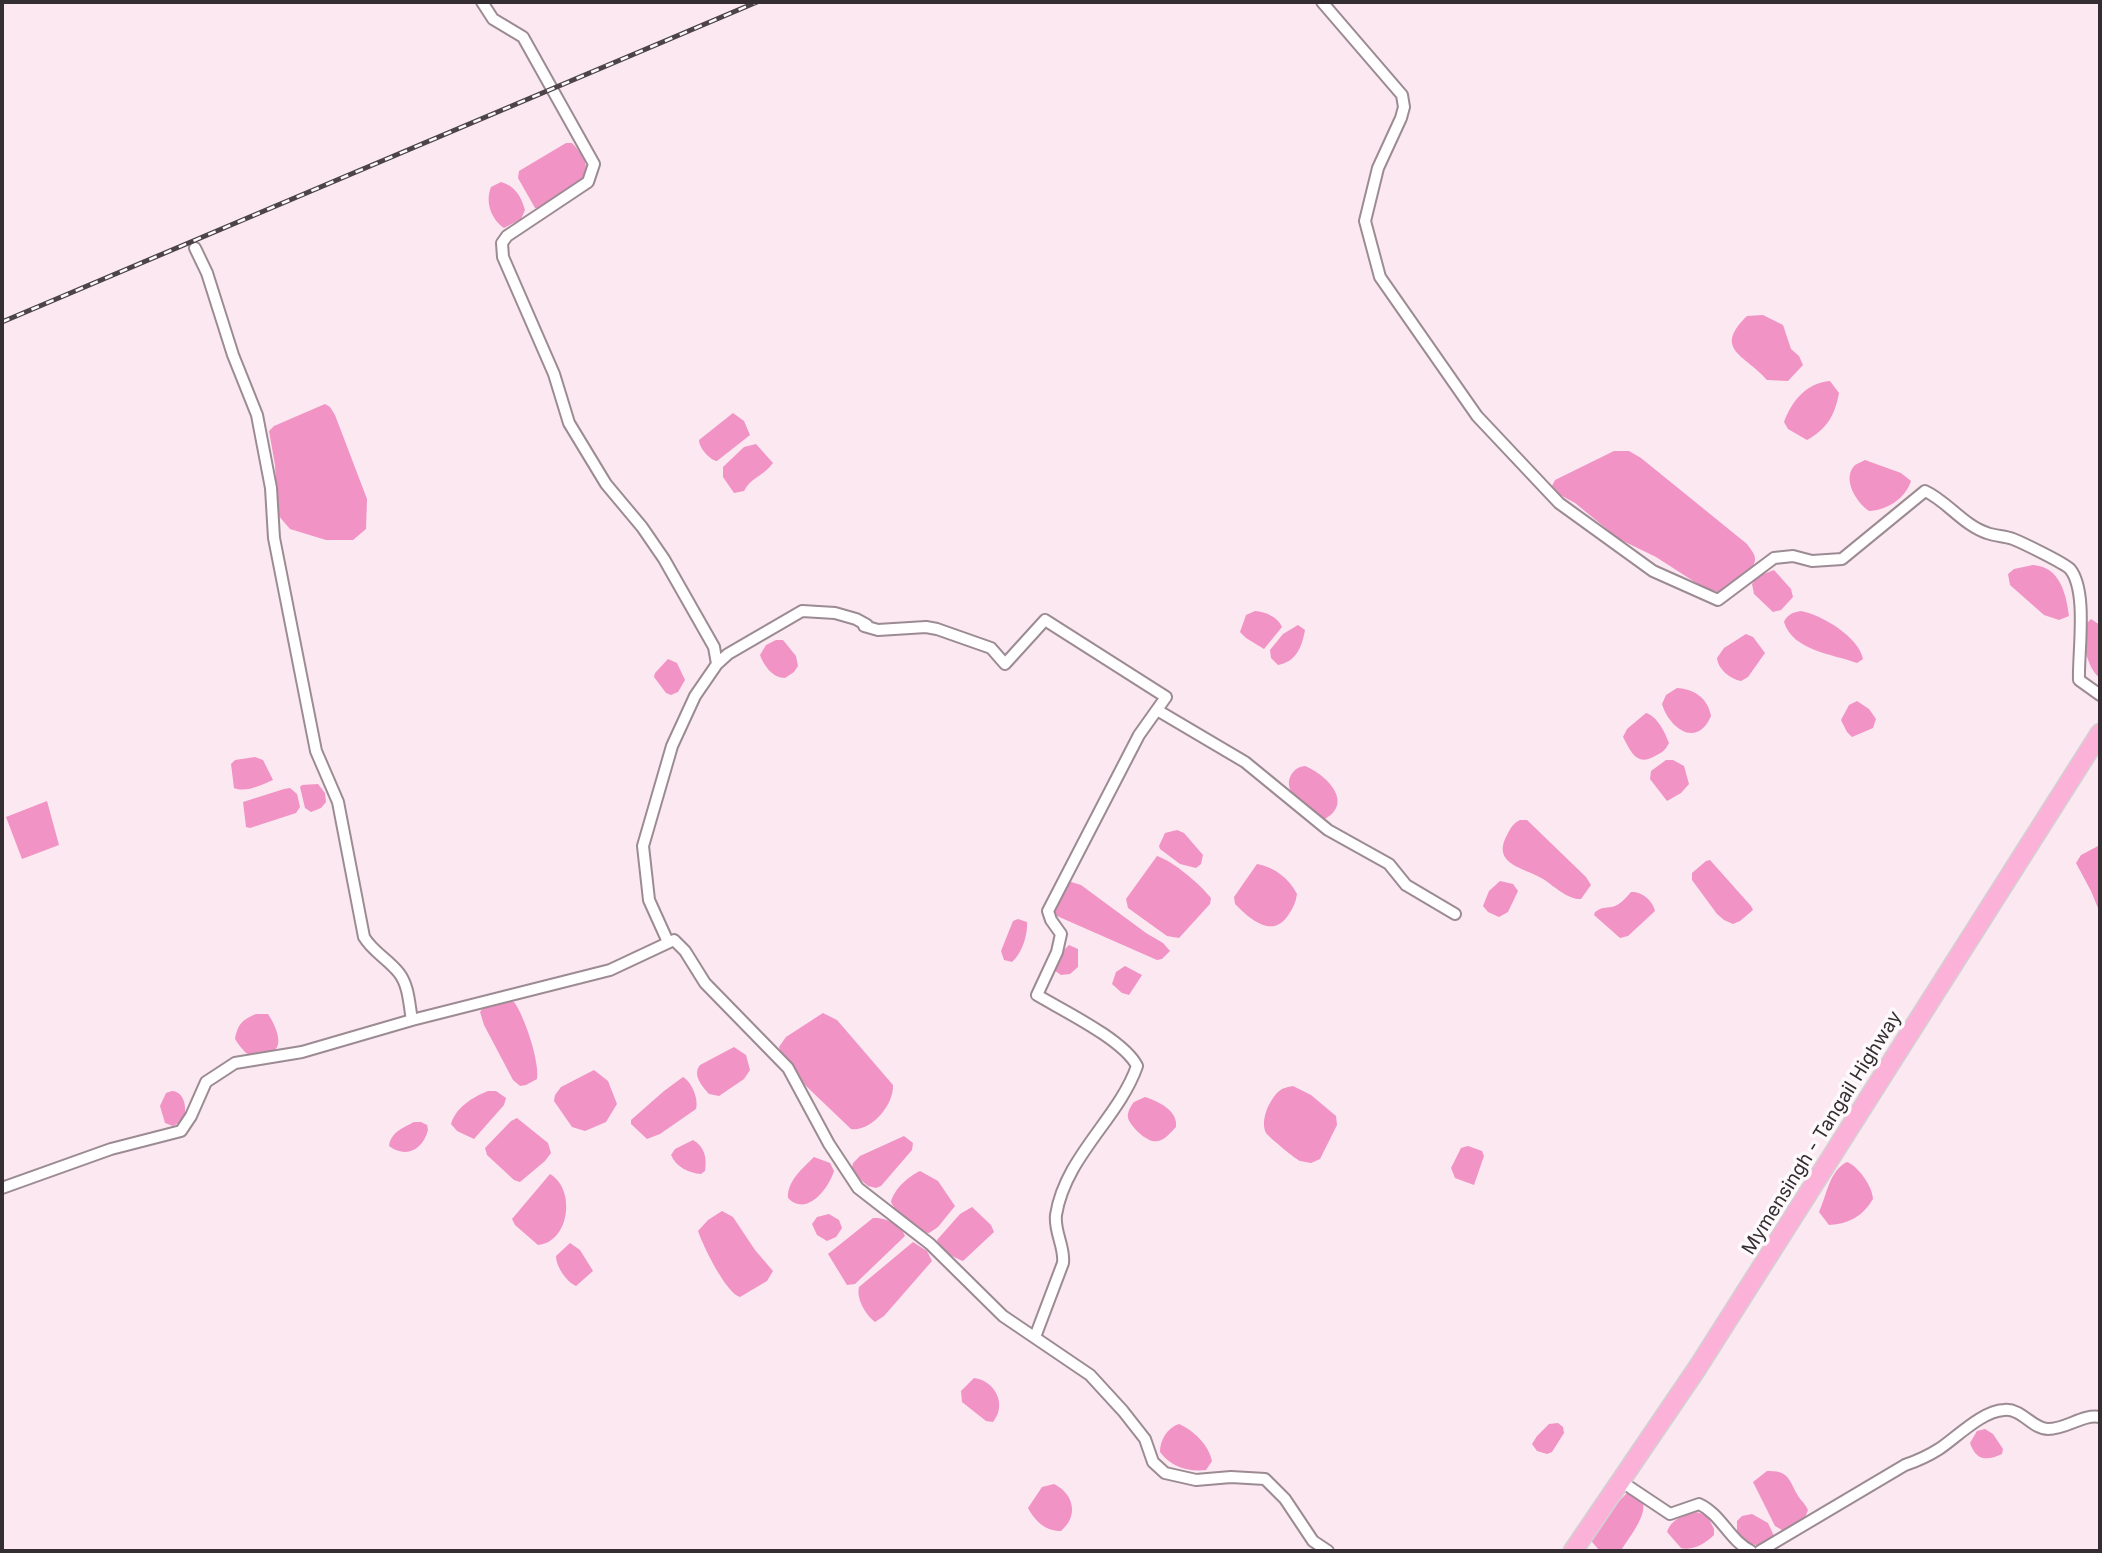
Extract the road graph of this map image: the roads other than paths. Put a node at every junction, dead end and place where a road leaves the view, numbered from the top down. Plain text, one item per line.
1 (482, 2) edge
2 (1322, 2) edge
3 (195, 248) dead end
4 (717, 664) junction
5 (2100, 695) edge
6 (1157, 710) junction
7 (2100, 733) edge
8 (1455, 914) dead end
9 (668, 942) junction
10 (412, 1020) junction
11 (2, 1188) edge
12 (1035, 1338) junction
13 (2100, 1417) edge
14 (1622, 1482) junction
15 (1328, 1551) edge
16 (1573, 1551) edge
17 (1751, 1551) edge
18 (1760, 1551) edge

1 - 4 street
2 - 5 street
3 - 10 street
4 - 6 street
4 - 9 street
6 - 8 street
6 - 12 street
7 - 14 highway, Mymensingh - Tangail Highway
9 - 10 street
9 - 12 street
10 - 11 street
12 - 15 street
13 - 18 street
14 - 16 highway, Mymensingh - Tangail Highway
14 - 17 street

